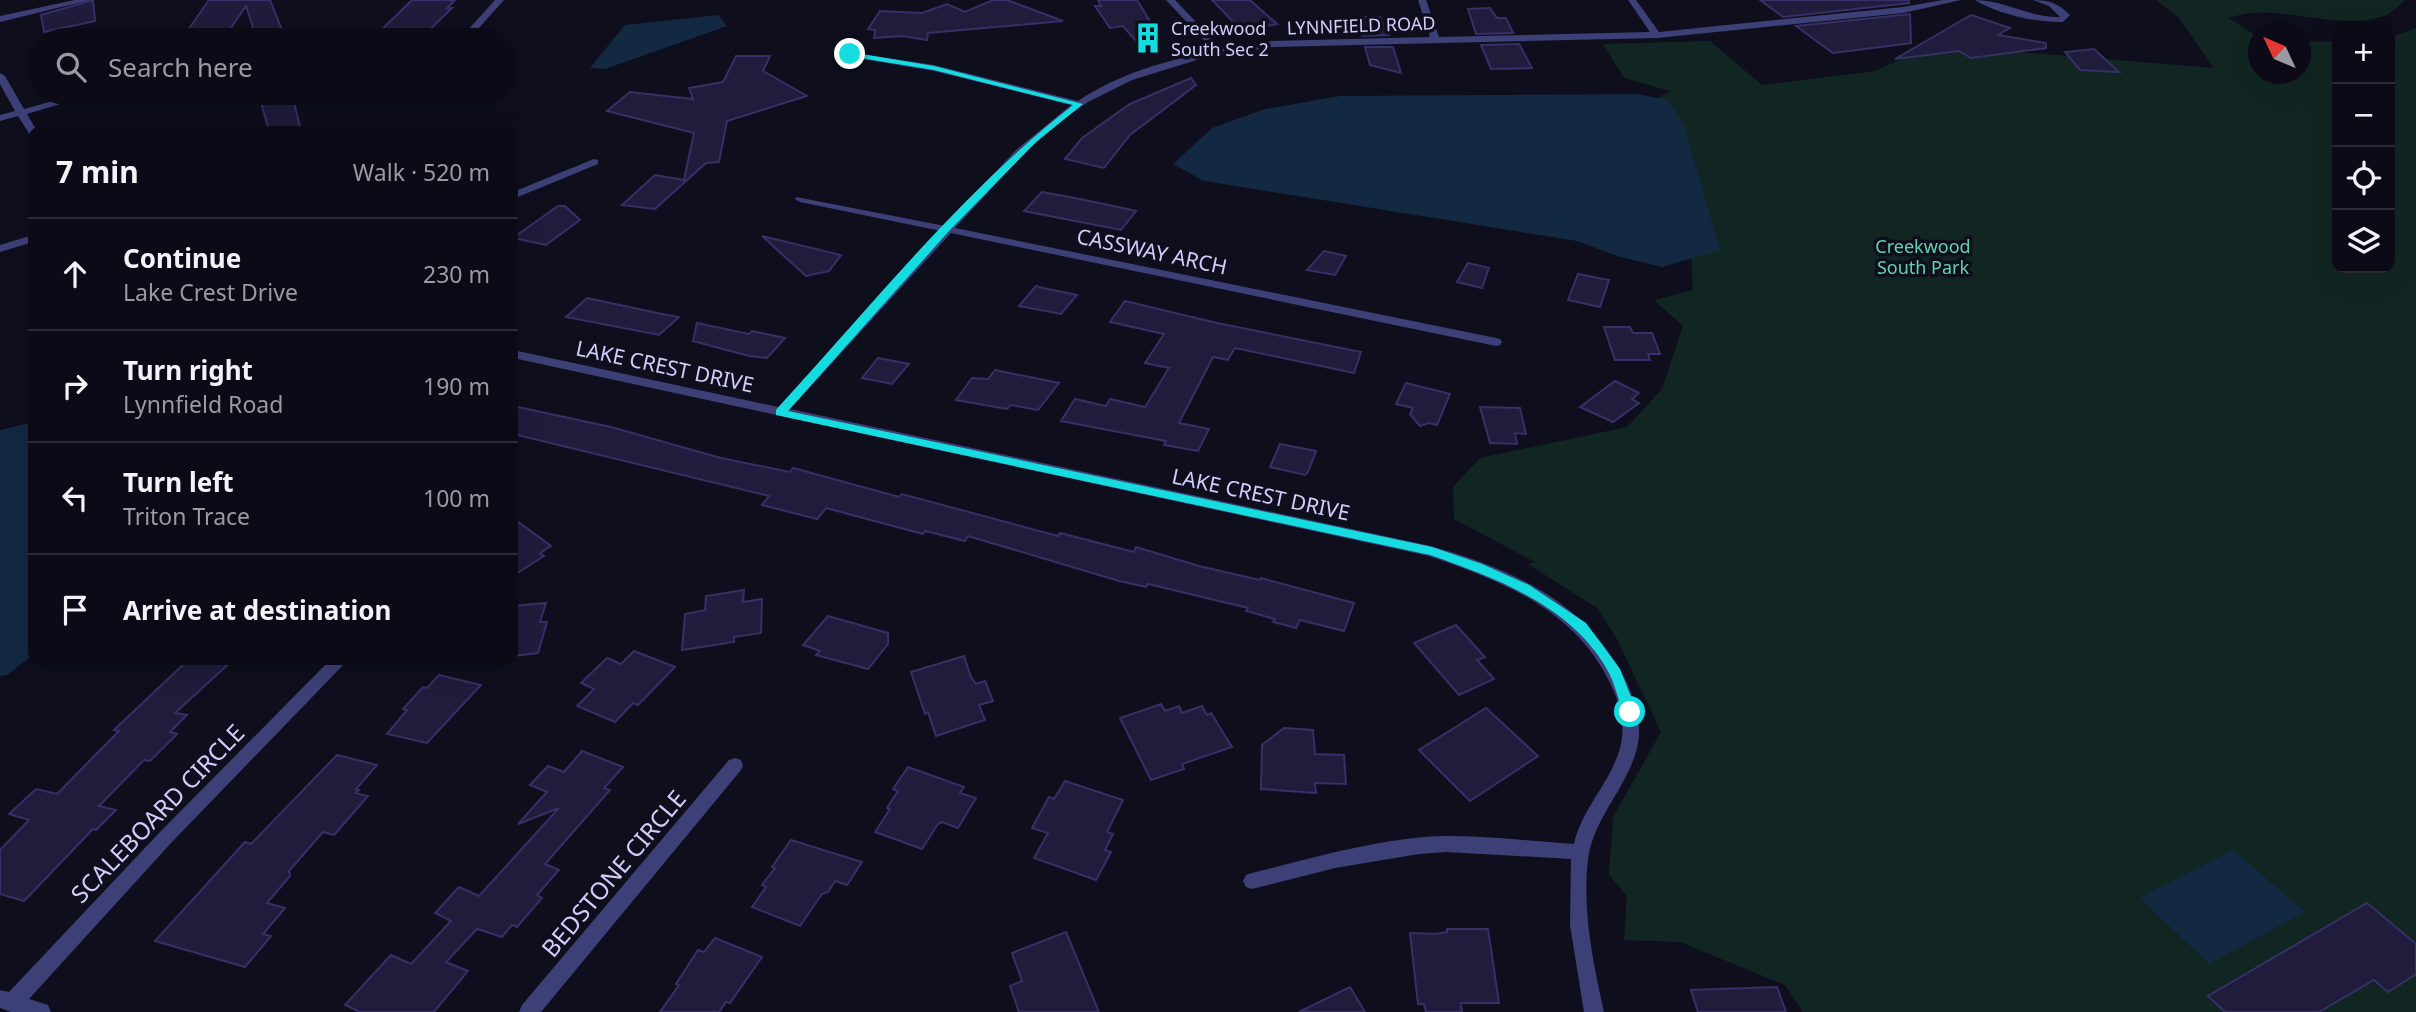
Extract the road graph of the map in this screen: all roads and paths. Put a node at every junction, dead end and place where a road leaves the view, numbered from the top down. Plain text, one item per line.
1 (86, 0) edge
2 (500, 0) edge
3 (1170, 0) edge
4 (1422, 0) edge
5 (1632, 0) edge
6 (1957, 0) edge
7 (1979, 0) edge
8 (2037, 0) edge
9 (0, 19) edge
10 (474, 28) edge
11 (1657, 35) junction
12 (1435, 38) junction
13 (1220, 52) junction
14 (850, 54) dead end
15 (0, 76) edge
16 (1079, 104) junction
17 (48, 105) edge
18 (19, 113) junction
19 (0, 118) edge
20 (28, 126) edge
21 (594, 162) dead end
22 (518, 194) edge
23 (800, 200) dead end
24 (947, 229) junction
25 (28, 239) edge
26 (0, 249) edge
27 (1496, 342) dead end
28 (518, 356) edge
29 (780, 412) junction
30 (335, 665) edge
31 (735, 765) dead end
32 (1581, 852) junction
33 (1252, 881) dead end
34 (6, 1001) edge
35 (41, 1012) edge
36 (529, 1012) edge
37 (1594, 1012) edge

1 - 9 street
2 - 10 street
3 - 13 street
4 - 12 street
5 - 11 street
6 - 11 street, LYNNFIELD ROAD
7 - 8 street
11 - 12 street, LYNNFIELD ROAD
12 - 13 street, LYNNFIELD ROAD
13 - 16 street, LYNNFIELD ROAD
14 - 16 street
15 - 18 street
16 - 24 street, LYNNFIELD ROAD
17 - 18 street
18 - 19 street
18 - 20 street
21 - 22 street
23 - 24 street, CASSWAY ARCH
24 - 27 street, CASSWAY ARCH
24 - 29 street, LYNNFIELD ROAD
25 - 26 street
28 - 29 street, LAKE CREST DRIVE
29 - 32 street, LAKE CREST DRIVE
30 - 34 street, SCALEBOARD CIRCLE
31 - 36 street, BEDSTONE CIRCLE
32 - 33 street
32 - 37 street, LAKE CREST DRIVE
34 - 35 street

